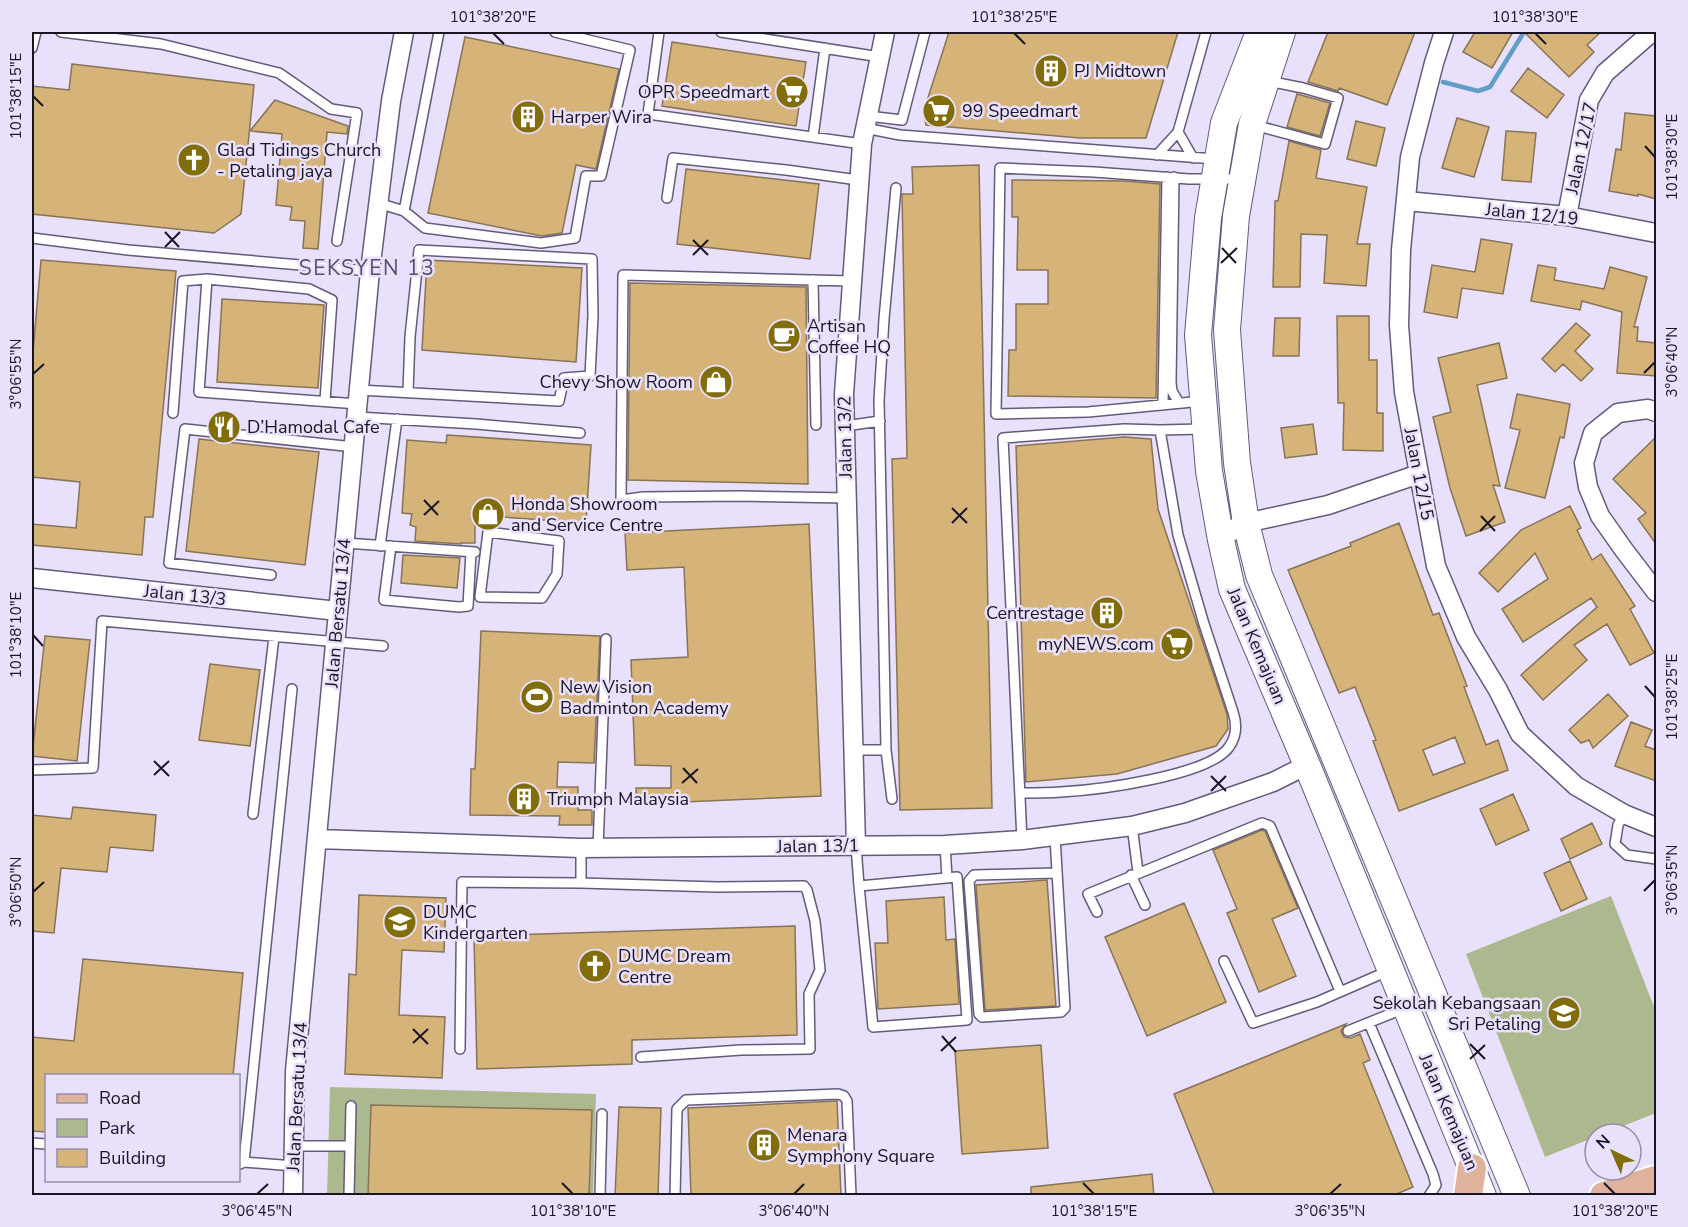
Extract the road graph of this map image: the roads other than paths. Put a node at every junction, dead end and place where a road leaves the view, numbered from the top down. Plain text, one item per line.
1 (36, 32) edge
2 (61, 32) edge
3 (404, 32) edge
4 (439, 32) edge
5 (555, 32) edge
6 (659, 32) edge
7 (721, 32) edge
8 (885, 32) edge
9 (925, 32) edge
10 (1206, 32) edge
11 (1259, 32) edge
12 (1282, 32) edge
13 (1444, 32) edge
14 (1652, 32) edge
15 (32, 48) edge
16 (825, 48) junction
17 (880, 57) junction
18 (1266, 81) junction
19 (1252, 124) junction
20 (865, 129) junction
21 (1178, 132) junction
22 (813, 137) junction
23 (1157, 155) junction
24 (1208, 165) junction
25 (1171, 177) junction
26 (1243, 179) junction
27 (858, 180) junction
28 (896, 188) dead end
29 (667, 198) dead end
30 (1406, 201) junction
31 (378, 203) junction
32 (404, 211) junction
33 (1567, 216) junction
34 (1656, 233) edge
35 (32, 238) edge
36 (337, 241) dead end
37 (370, 271) junction
38 (207, 279) junction
39 (813, 280) junction
40 (851, 281) junction
41 (408, 392) junction
42 (325, 401) junction
43 (1191, 402) junction
44 (358, 404) junction
45 (1163, 405) junction
46 (1656, 412) edge
47 (173, 413) dead end
48 (398, 419) junction
49 (880, 421) junction
50 (816, 425) dead end
51 (845, 426) junction
52 (1205, 429) junction
53 (1160, 430) junction
54 (580, 433) dead end
55 (354, 447) junction
56 (1419, 474) junction
57 (846, 498) junction
58 (1246, 523) junction
59 (1221, 540) junction
60 (345, 543) junction
61 (380, 546) junction
62 (391, 546) junction
63 (471, 552) junction
64 (486, 553) junction
65 (271, 575) dead end
66 (32, 578) edge
67 (1656, 592) edge
68 (338, 611) junction
69 (274, 637) junction
70 (606, 639) dead end
71 (336, 642) junction
72 (383, 646) dead end
73 (292, 689) dead end
74 (854, 750) junction
75 (886, 750) junction
76 (1308, 765) junction
77 (32, 770) edge
78 (1020, 793) junction
79 (892, 800) dead end
80 (252, 814) dead end
81 (1624, 814) junction
82 (1132, 826) junction
83 (1656, 827) edge
84 (1055, 837) junction
85 (317, 839) junction
86 (1022, 840) junction
87 (945, 845) junction
88 (856, 846) junction
89 (589, 848) junction
90 (1656, 859) edge
91 (1057, 873) junction
92 (1135, 874) junction
93 (947, 878) junction
94 (580, 883) junction
95 (859, 886) junction
96 (1145, 905) dead end
97 (1097, 912) dead end
98 (1224, 961) dead end
99 (1390, 970) junction
100 (1340, 991) junction
101 (1410, 1019) junction
102 (1443, 1019) junction
103 (1369, 1023) junction
104 (1348, 1031) dead end
105 (460, 1049) dead end
106 (641, 1057) dead end
107 (351, 1106) dead end
108 (602, 1114) dead end
109 (294, 1146) junction
110 (350, 1146) junction
111 (241, 1163) edge
112 (294, 1166) junction
113 (1472, 1167) junction
114 (1656, 1180) edge
115 (293, 1196) edge
116 (349, 1196) edge
117 (600, 1196) edge
118 (675, 1196) edge
119 (851, 1196) edge
120 (1430, 1196) edge
121 (1468, 1196) edge
122 (1483, 1196) edge
123 (1516, 1196) edge
124 (1604, 1196) edge

1 - 15 lane
2 - 36 lane
3 - 31 street, Jalan Bersatu 13/4
4 - 32 lane
5 - 32 lane
6 - 22 lane
7 - 16 lane
8 - 17 street, Jalan 13/2
9 - 20 lane
10 - 21 lane
11 - 24 main road, Jalan Kemajuan
12 - 18 main road, Jalan Kemajuan
13 - 30 street, Jalan 12/15
14 - 33 street, Jalan 12/17
16 - 17 lane
16 - 22 lane
17 - 20 street, Jalan 13/2
18 - 19 main road, Jalan Kemajuan
18 - 19 lane
19 - 26 main road, Jalan Kemajuan
20 - 22 lane
20 - 23 lane
20 - 27 street, Jalan 13/2
21 - 23 lane
21 - 24 lane
23 - 24 lane
24 - 25 lane
24 - 26 lane
24 - 43 main road, Jalan Kemajuan
25 - 43 lane
25 - 45 lane
25 - 45 lane
26 - 58 main road, Jalan Kemajuan
27 - 29 lane
27 - 40 street, Jalan 13/2
28 - 49 lane
30 - 33 street, Jalan 12/19
30 - 56 street, Jalan 12/15
31 - 32 lane
31 - 37 street, Jalan Bersatu 13/4
33 - 34 street, Jalan 12/19
35 - 37 lane
37 - 44 street, Jalan Bersatu 13/4
38 - 42 lane
38 - 42 lane
38 - 47 lane
39 - 40 lane
39 - 50 lane
39 - 57 lane
40 - 51 street, Jalan 13/2
41 - 41 lane
41 - 44 lane
42 - 44 lane
43 - 45 lane
43 - 52 main road, Jalan Kemajuan
44 - 48 lane
44 - 55 street, Jalan Bersatu 13/4
46 - 67 street
48 - 54 lane
48 - 61 lane
49 - 51 lane
49 - 75 lane
51 - 57 street, Jalan 13/2
52 - 53 lane
52 - 59 main road, Jalan Kemajuan
53 - 78 lane
53 - 78 lane
55 - 60 street, Jalan Bersatu 13/4
55 - 65 lane
56 - 58 street
56 - 81 street, Jalan 12/15
57 - 74 street, Jalan 13/2
58 - 59 street
58 - 102 main road, Jalan Kemajuan
59 - 76 main road, Jalan Kemajuan
60 - 61 lane
60 - 68 street, Jalan Bersatu 13/4
61 - 62 lane
62 - 63 lane
62 - 63 lane
63 - 64 lane
64 - 64 lane
66 - 68 street, Jalan 13/3
68 - 71 street, Jalan Bersatu 13/4
69 - 71 lane
69 - 77 lane
69 - 80 lane
70 - 89 lane
71 - 72 lane
71 - 85 street, Jalan Bersatu 13/4
73 - 111 lane
74 - 75 lane
74 - 88 street, Jalan 13/2
75 - 79 lane
76 - 82 street, Jalan 13/1
76 - 99 main road, Jalan Kemajuan
78 - 86 lane
81 - 83 street, Jalan 12/15
81 - 90 lane
82 - 84 street, Jalan 13/1
82 - 92 lane
84 - 86 street, Jalan 13/1
84 - 91 lane
85 - 89 street, Jalan 13/1
85 - 109 street, Jalan Bersatu 13/4
86 - 87 street, Jalan 13/1
87 - 88 street, Jalan 13/1
87 - 93 lane
88 - 89 street, Jalan 13/1
88 - 95 lane
89 - 94 lane
91 - 91 lane
92 - 96 lane
92 - 97 lane
92 - 100 lane
93 - 95 lane
93 - 95 lane
94 - 105 lane
94 - 106 lane
98 - 100 lane
99 - 100 lane
99 - 101 main road, Jalan Kemajuan
101 - 102 main road
101 - 103 lane
101 - 113 main road, Jalan Kemajuan
102 - 123 main road, Jalan Kemajuan
103 - 104 lane
103 - 120 lane
107 - 110 lane
108 - 117 lane
109 - 110 lane
109 - 112 street, Jalan Bersatu 13/4
110 - 116 lane
111 - 112 lane
112 - 115 street, Jalan Bersatu 13/4
113 - 121 main road
113 - 122 main road, Jalan Kemajuan
114 - 124 main road
118 - 119 lane

